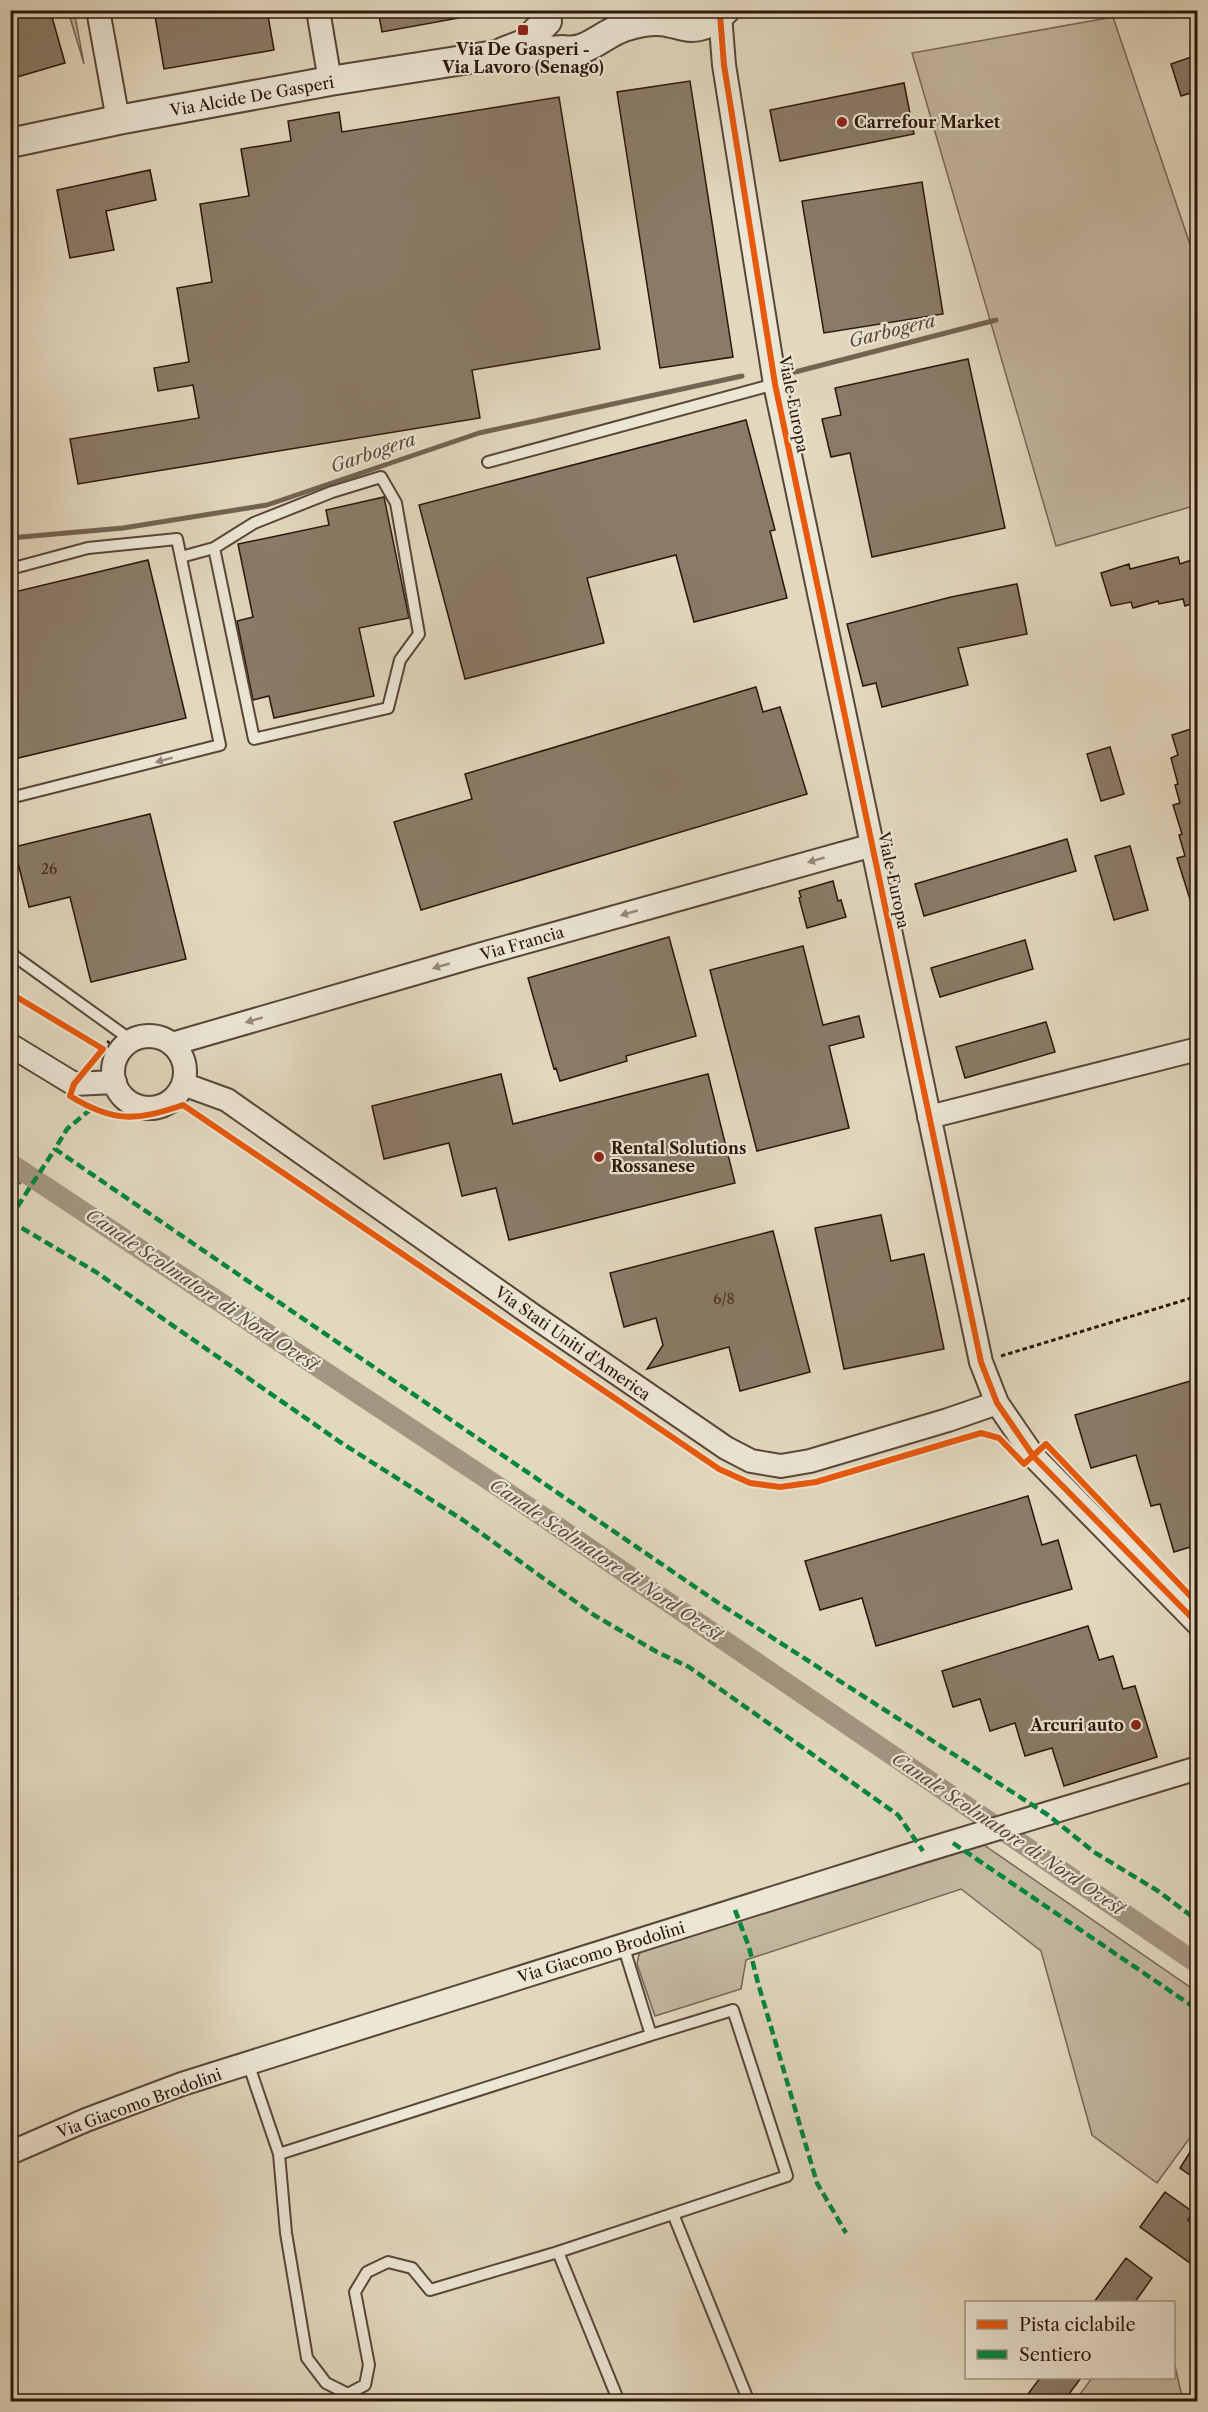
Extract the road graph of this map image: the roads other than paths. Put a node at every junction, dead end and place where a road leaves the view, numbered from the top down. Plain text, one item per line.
1 (98, 10) edge
2 (318, 10) edge
3 (723, 12) edge
4 (548, 16) edge
5 (695, 28) junction
6 (563, 51) junction
7 (495, 55) junction
8 (724, 65) junction
9 (330, 81) junction
10 (118, 120) junction
11 (10, 143) edge
12 (775, 384) junction
13 (488, 462) dead end
14 (214, 548) junction
15 (181, 558) junction
16 (10, 569) edge
17 (10, 798) edge
18 (873, 844) junction
19 (10, 953) edge
20 (131, 1040) junction
21 (172, 1044) junction
22 (10, 1045) edge
23 (1197, 1049) edge
24 (115, 1082) junction
25 (183, 1084) junction
26 (929, 1117) junction
27 (997, 1403) junction
28 (1197, 1624) edge
29 (1197, 1768) edge
30 (623, 1945) junction
31 (651, 2035) junction
32 (248, 2063) junction
33 (10, 2153) edge
34 (279, 2154) junction
35 (673, 2214) junction
36 (558, 2252) junction
37 (619, 2402) edge
38 (749, 2402) edge

1 - 10 street
2 - 9 street
3 - 5 street
3 - 8 street, Viale Europa
4 - 6 street, Via Alcide De Gasperi
4 - 7 street, Via Alcide De Gasperi
5 - 6 street, Via Alcide De Gasperi
5 - 8 street
6 - 7 street, Via Alcide De Gasperi
7 - 9 street, Via Alcide De Gasperi
8 - 12 street, Viale Europa
9 - 10 street, Via Alcide De Gasperi
10 - 11 street, Via Alcide De Gasperi
12 - 13 lane
12 - 18 street, Viale Europa
14 - 14 lane
14 - 15 lane
15 - 16 lane
15 -> 17 lane
18 -> 21 street, Via Francia
18 - 26 street, Viale Europa
19 - 20 lane
20 - 21 street
20 - 24 street
21 - 25 street
22 - 24 street
23 - 26 street
24 - 25 street
25 - 27 street, Via Stati Uniti d'America
26 - 27 street, Viale Europa
27 - 28 street, Viale Europa
29 - 30 street, Via Giacomo Brodolini
30 - 31 lane
30 - 32 street, Via Giacomo Brodolini
31 - 34 lane
31 - 35 lane
32 - 33 street, Via Giacomo Brodolini
32 - 34 lane
34 - 36 lane
35 - 36 lane
35 - 38 lane
36 - 37 lane

